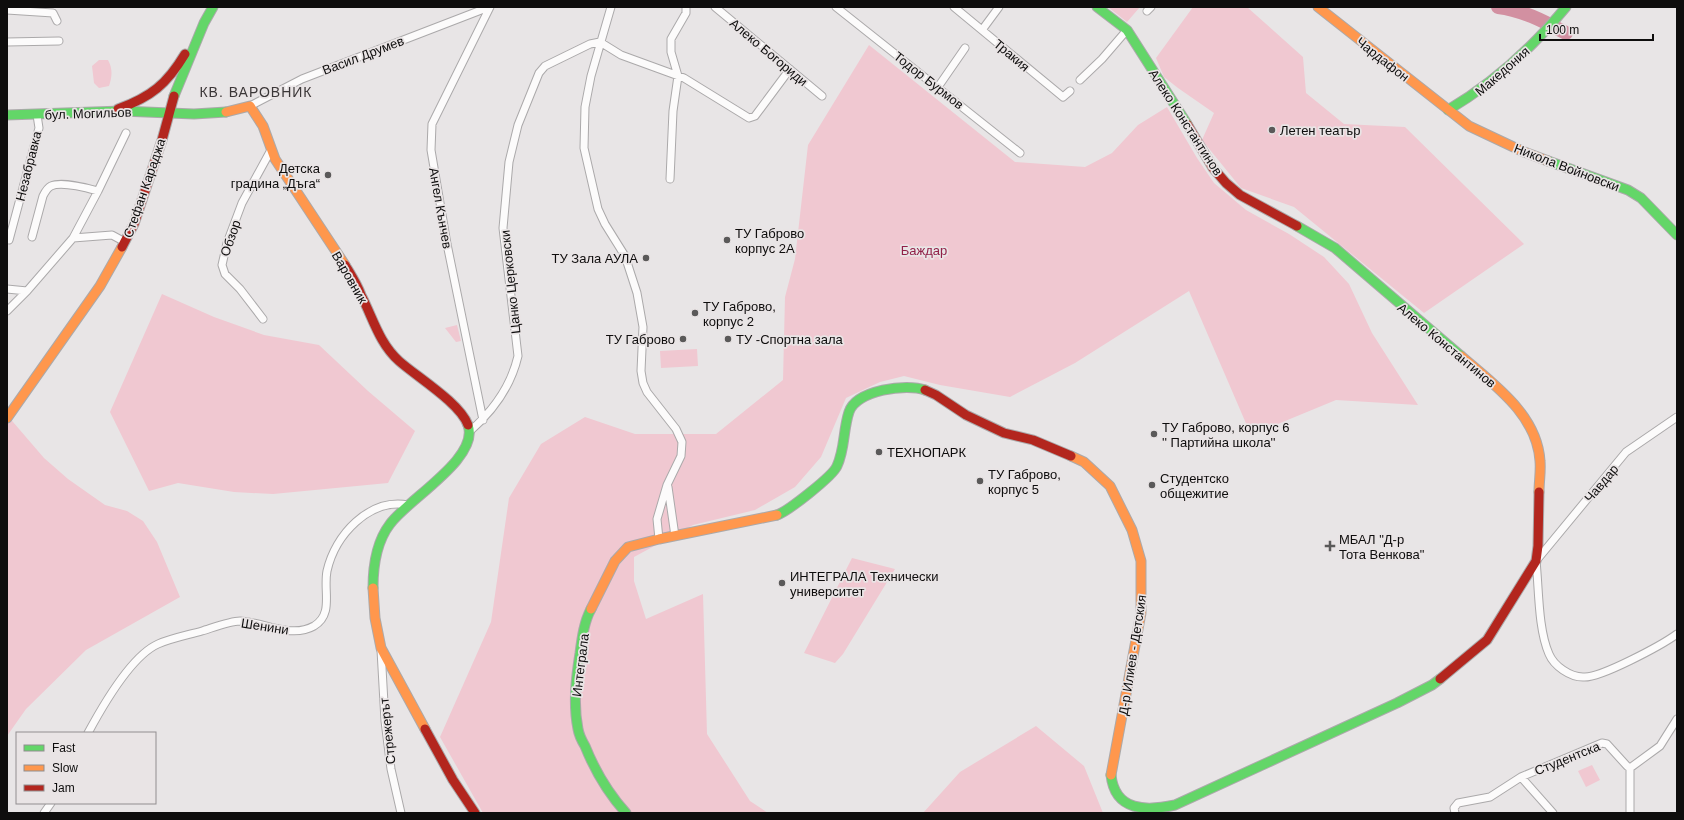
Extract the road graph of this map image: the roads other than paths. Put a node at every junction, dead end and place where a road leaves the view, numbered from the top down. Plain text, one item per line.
1 (213, 7) edge
2 (490, 7) edge
3 (611, 7) edge
4 (686, 7) edge
5 (715, 7) edge
6 (836, 7) edge
7 (954, 7) edge
8 (999, 7) edge
9 (1098, 7) edge
10 (1318, 7) edge
11 (1566, 7) edge
12 (7, 10) edge
13 (57, 21) dead end
14 (204, 23) junction
15 (982, 30) junction
16 (1127, 30) junction
17 (60, 41) dead end
18 (7, 42) edge
19 (600, 42) junction
20 (965, 48) dead end
21 (790, 69) junction
22 (678, 76) junction
23 (1080, 80) dead end
24 (938, 87) junction
25 (1070, 91) dead end
26 (822, 96) dead end
27 (250, 106) junction
28 (1448, 110) junction
29 (107, 112) junction
30 (169, 112) junction
31 (37, 114) junction
32 (7, 115) edge
33 (126, 133) dead end
34 (271, 150) junction
35 (1020, 153) dead end
36 (670, 179) dead end
37 (98, 191) junction
38 (1677, 235) edge
39 (32, 237) dead end
40 (73, 238) junction
41 (9, 240) dead end
42 (126, 242) junction
43 (7, 289) edge
44 (28, 291) junction
45 (7, 311) edge
46 (263, 319) dead end
47 (22, 396) junction
48 (7, 418) edge
49 (1677, 418) edge
50 (482, 420) junction
51 (7, 421) edge
52 (470, 431) junction
53 (668, 485) junction
54 (408, 505) junction
55 (675, 536) junction
56 (659, 539) junction
57 (1536, 561) junction
58 (1677, 634) edge
59 (381, 648) junction
60 (1677, 719) edge
61 (89, 732) edge
62 (1630, 768) junction
63 (1521, 777) junction
64 (50, 804) edge
65 (1161, 811) edge
66 (44, 813) edge
67 (400, 813) edge
68 (475, 813) edge
69 (626, 813) edge
70 (1455, 813) edge
71 (1553, 813) edge
72 (1630, 813) edge

1 - 14 street, Стефан Караджа
2 - 27 street, Васил Друмев
2 - 50 street, Ангел Кънчев
3 - 19 street
4 - 22 street
5 - 21 street, Алеко Богориди
6 - 24 street, Тодор Бурмов
7 - 15 street, Тракия
8 - 15 street
9 - 16 street, Алеко Константинов
10 - 28 street, Чардафон
11 - 28 street, Македония
12 - 13 street
14 - 29 street
14 - 30 street, Стефан Караджа
15 - 25 street, Тракия
16 - 23 street
16 - 57 street, Алеко Константинов
17 - 18 street
19 - 22 street
19 - 50 street, Цанко Церковски
19 - 53 street
20 - 24 street
21 - 22 street
21 - 26 street, Алеко Богориди
22 - 36 street
24 - 35 street, Тодор Бурмов
27 - 30 street, Васил Друмев
27 - 34 street, Варовник
28 - 38 street, Никола Войновски
29 - 30 street, бул. Могильов
29 - 31 street, бул. Могильов
30 - 42 street, Стефан Караджа
31 - 32 street, бул. Могильов
31 - 41 street, Незабравка
33 - 37 street
34 - 46 street, Обзор
34 - 52 street, Варовник
37 - 39 street
37 - 40 street
40 - 42 street
40 - 44 street
42 - 47 street, Стефан Караджа
43 - 44 street
44 - 45 street
47 - 48 street
47 - 51 street
49 - 57 street, Чавдар
50 - 52 street, Цанко Церковски
52 - 54 street
53 - 55 street
53 - 56 street
54 - 59 street
54 - 61 street, Шенини
55 - 56 street, Д-р Илиев - Детския
55 - 65 street, Д-р Илиев - Детския
56 - 69 street, Интеграла
57 - 58 street, Алеко Константинов
57 - 65 street, Д-р Илиев - Детския
59 - 67 street, Стрежерът
59 - 68 street
60 - 62 street
62 - 63 street, Студентска
62 - 72 street
63 - 70 street
63 - 71 street
64 - 66 street

